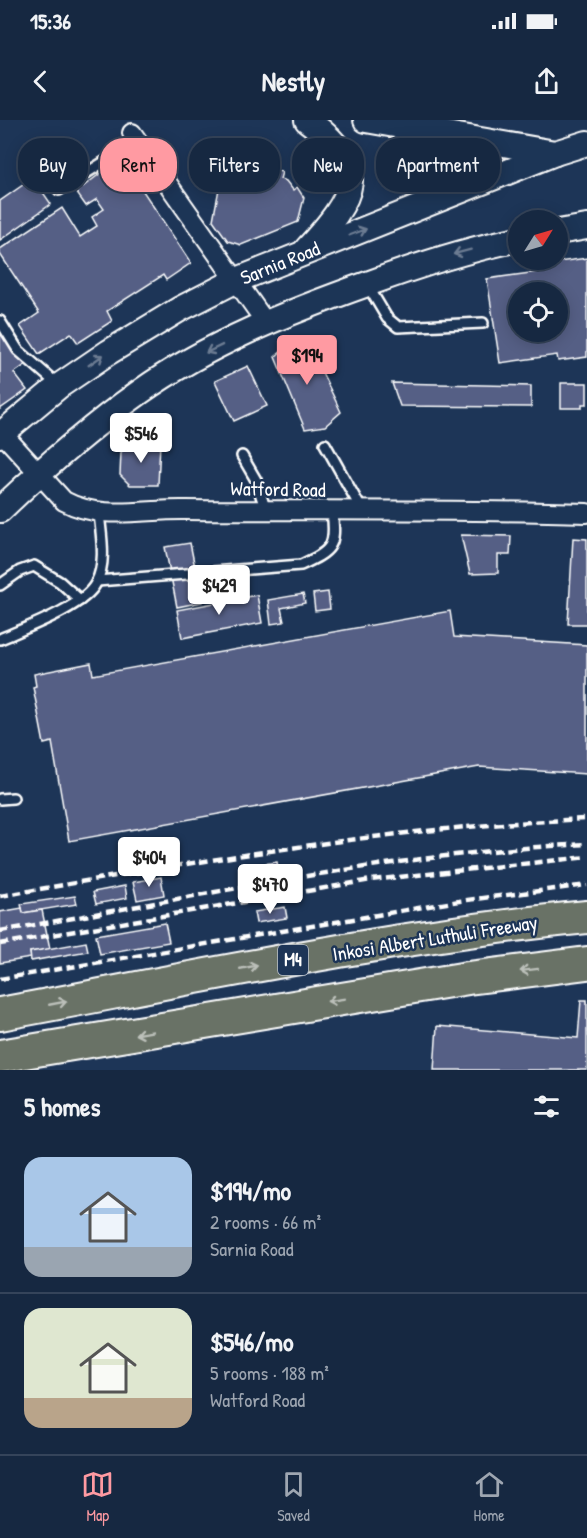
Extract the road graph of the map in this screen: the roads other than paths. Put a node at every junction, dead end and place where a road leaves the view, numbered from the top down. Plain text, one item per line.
1 (308, 120) edge
2 (366, 120) edge
3 (135, 137) joint
4 (587, 143) edge
5 (555, 153) junction
6 (587, 159) edge
7 (88, 169) edge
8 (587, 227) edge
9 (568, 230) edge
10 (508, 242) edge
11 (303, 253) junction
12 (237, 280) junction
13 (366, 284) junction
14 (0, 321) edge
15 (266, 323) junction
16 (483, 324) dead end
17 (59, 386) junction
18 (1, 434) edge
19 (325, 444) dead end
20 (243, 456) dead end
21 (38, 475) junction
22 (0, 510) edge
23 (266, 511) junction
24 (332, 512) junction
25 (363, 512) junction
26 (99, 513) junction
27 (587, 513) edge
28 (97, 581) junction
29 (0, 585) edge
30 (80, 600) junction
31 (0, 639) edge
32 (13, 798) dead end
33 (0, 800) edge
34 (587, 917) edge
35 (587, 963) edge
36 (0, 1014) edge
37 (0, 1056) edge

1 - 11 main road
2 - 5 main road
3 - 7 lane
3 - 12 street
4 - 5 main road, Sarnia Road
5 - 6 main road
11 -> 5 main road, Sarnia Road
8 - 9 main road
10 -> 13 main road
11 - 12 main road, Sarnia Road
12 - 15 street
17 -> 12 main road, Sarnia Road
13 - 15 main road
13 - 16 lane
14 - 17 lane
15 -> 21 main road
17 - 18 main road, Sarnia Road
18 - 21 street, Watford Road
19 - 25 lane
20 - 23 lane
21 - 22 main road
21 - 26 street, Watford Road
23 - 24 street, Watford Road
23 - 26 street, Watford Road
24 - 25 street, Watford Road
24 - 28 lane
25 - 27 street, Watford Road
26 - 28 lane
28 - 30 lane
29 - 30 lane
30 - 31 lane
32 - 33 lane
36 -> 34 highway, Inkosi Albert Luthuli Freeway / M4
35 -> 37 highway

